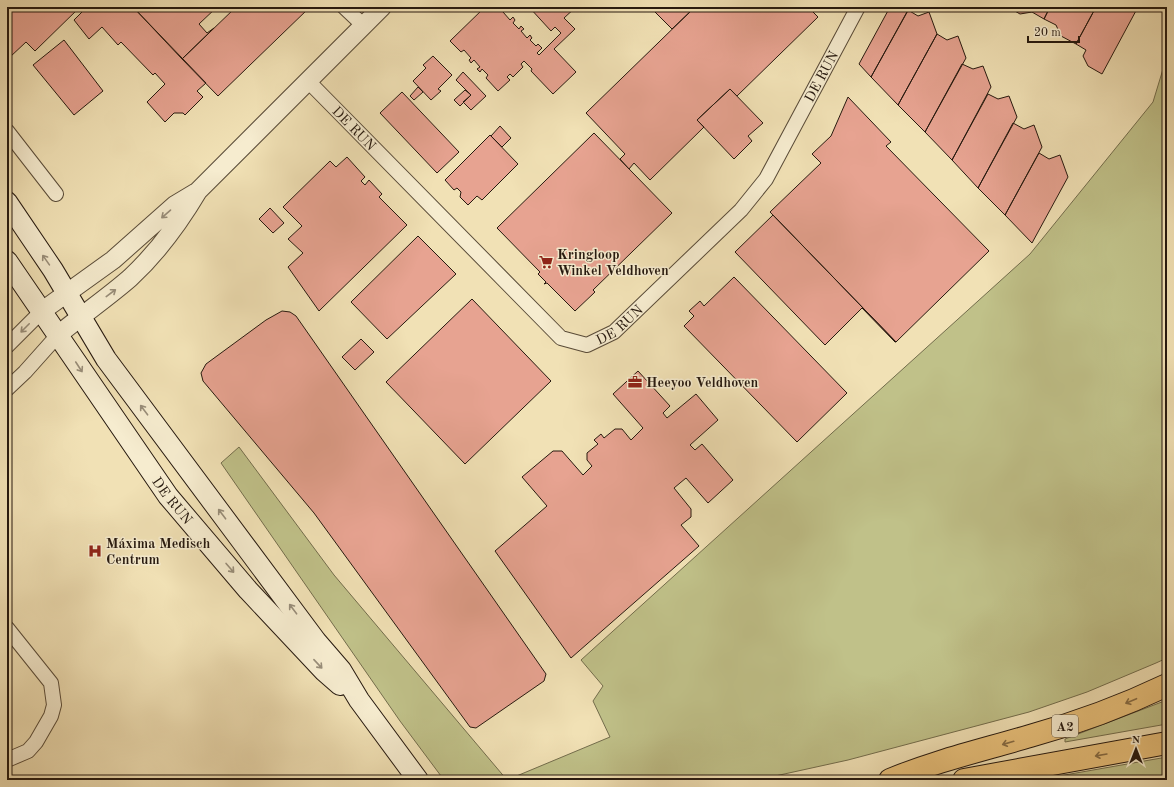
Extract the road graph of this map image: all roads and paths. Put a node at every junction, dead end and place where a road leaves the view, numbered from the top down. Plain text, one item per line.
1 (344, 7) edge
2 (382, 7) edge
3 (858, 7) edge
4 (363, 25) junction
5 (308, 81) junction
6 (7, 131) edge
7 (198, 191) junction
8 (56, 194) dead end
9 (7, 202) edge
10 (7, 260) edge
11 (66, 294) junction
12 (42, 311) junction
13 (80, 317) junction
14 (58, 335) junction
15 (7, 346) edge
16 (7, 389) edge
17 (7, 628) edge
18 (1167, 685) edge
19 (359, 700) junction
20 (1167, 743) edge
21 (7, 760) edge
22 (418, 780) edge
23 (890, 780) edge
24 (964, 780) edge

1 - 4 street
2 - 4 street
3 - 5 street, DE RUN
4 - 5 street
5 - 7 street
6 - 8 street
7 -> 11 street
13 -> 7 street
11 -> 9 main road, DE RUN
10 - 12 main road, DE RUN
11 - 12 street
11 - 13 main road, DE RUN
12 - 14 main road, DE RUN
12 -> 15 street
13 - 14 street
19 -> 13 main road, DE RUN
14 - 16 street
14 -> 19 main road, DE RUN
17 - 21 street
18 -> 23 highway, A2
19 - 22 main road, DE RUN
20 -> 24 highway

